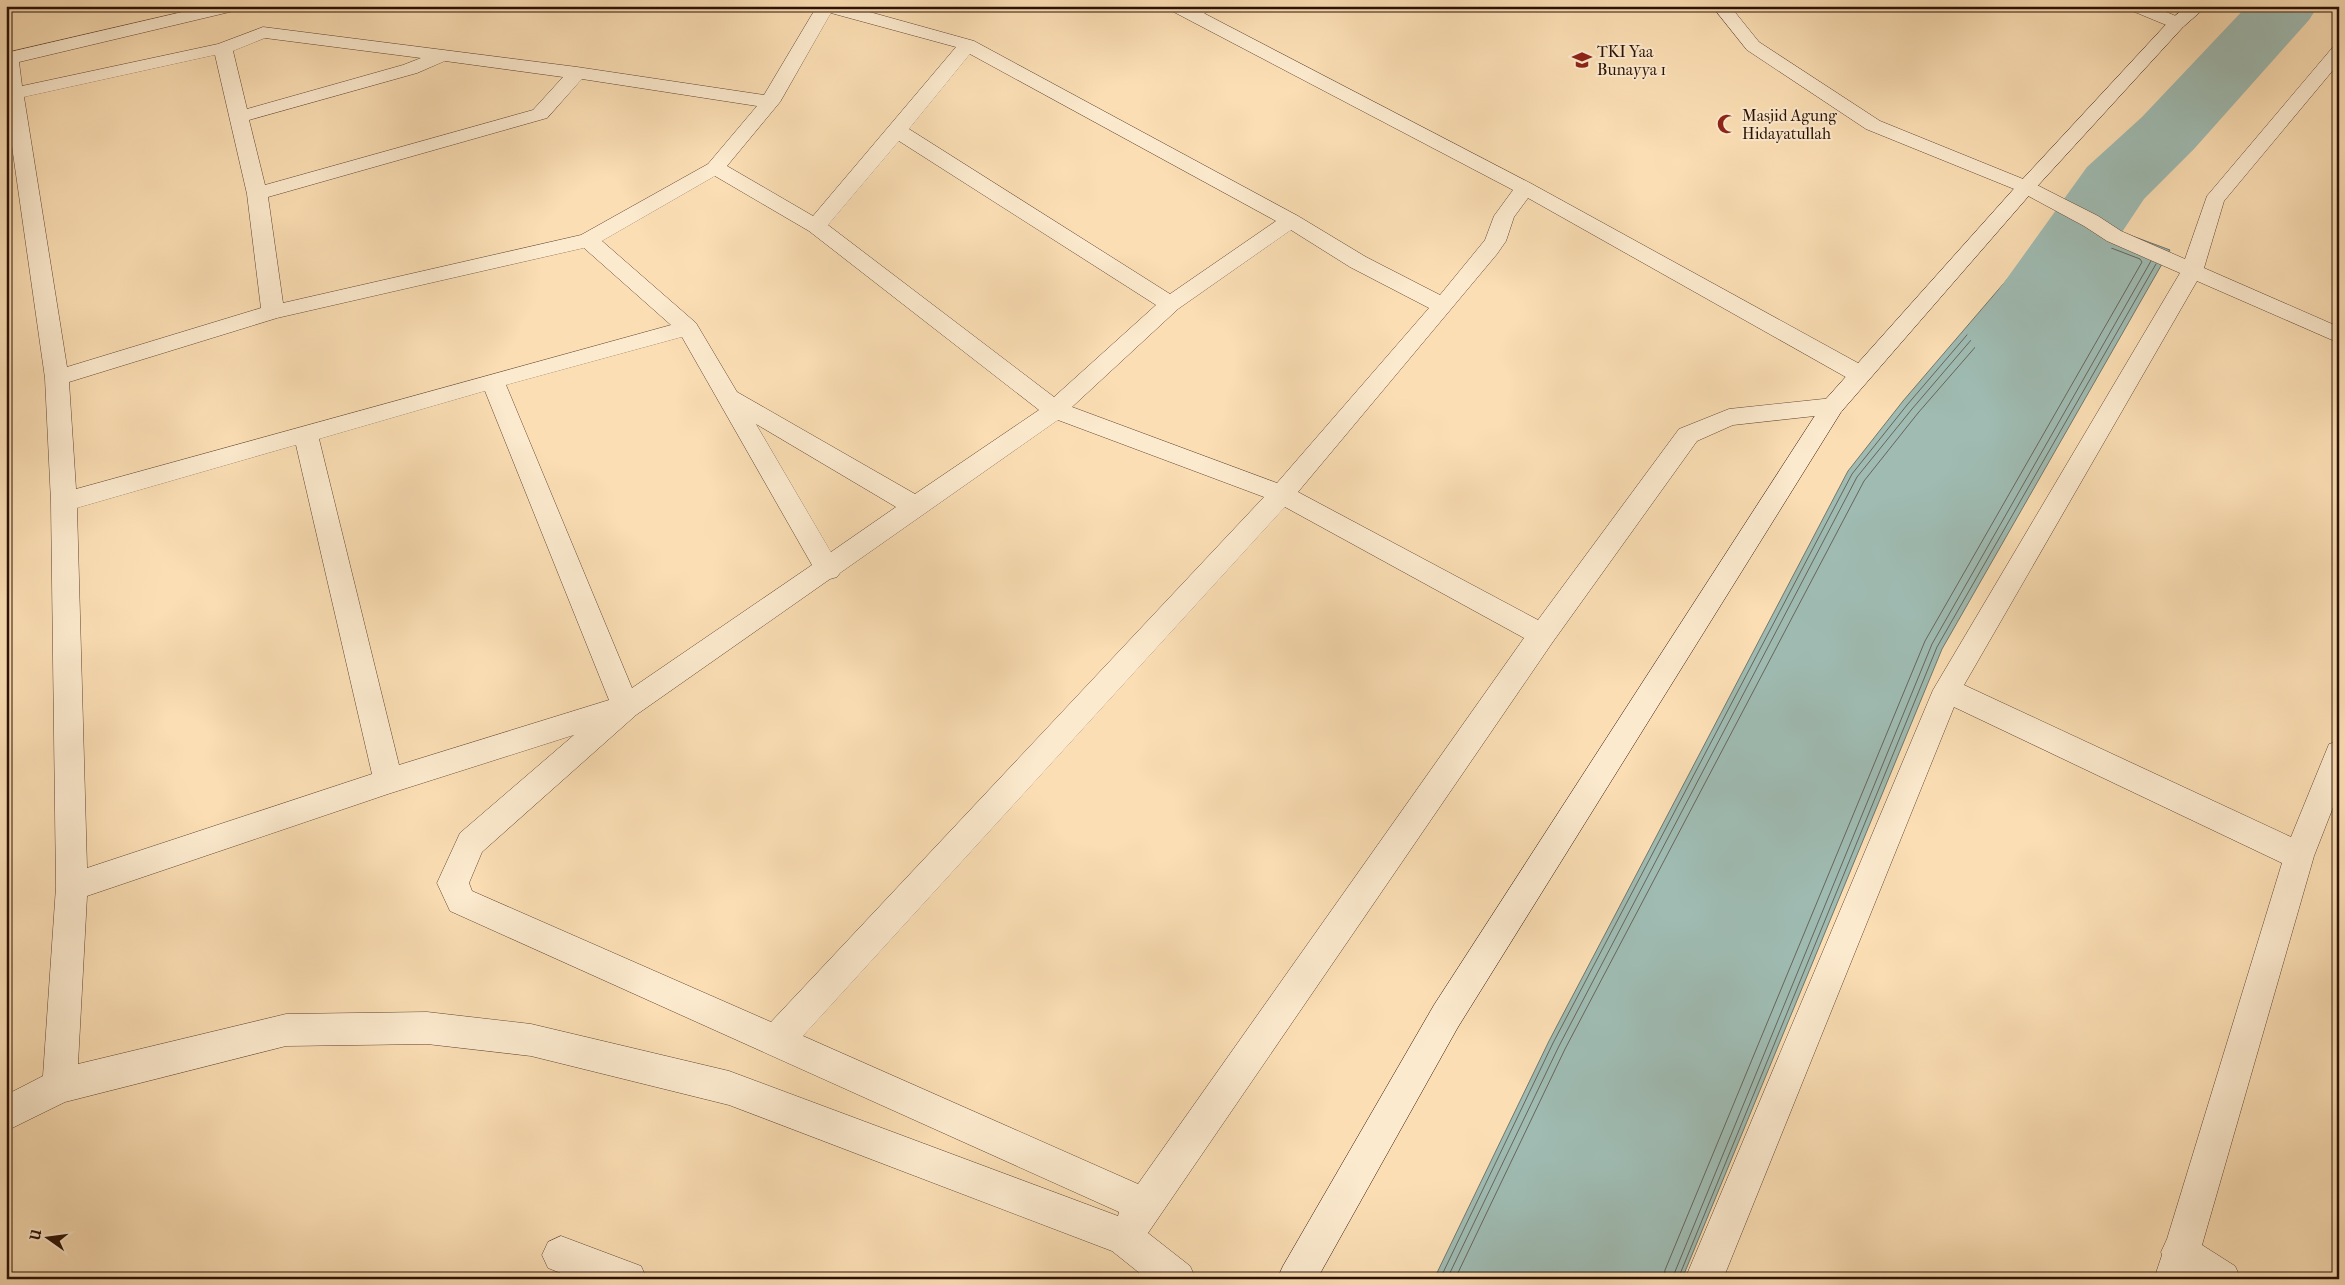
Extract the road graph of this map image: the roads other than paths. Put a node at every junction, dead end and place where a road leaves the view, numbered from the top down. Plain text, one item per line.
1 (232, 6) edge
2 (826, 6) edge
3 (1721, 6) edge
4 (2136, 6) edge
5 (2198, 6) edge
6 (1191, 9) edge
7 (2177, 23) junction
8 (968, 45) junction
9 (223, 48) junction
10 (2339, 51) edge
11 (444, 55) junction
12 (8, 59) edge
13 (577, 73) junction
14 (14, 93) junction
15 (770, 102) junction
16 (239, 117) junction
17 (896, 130) junction
18 (715, 168) junction
19 (2026, 187) junction
20 (1525, 188) junction
21 (257, 194) junction
22 (1291, 221) junction
23 (816, 226) junction
24 (588, 240) junction
25 (2192, 271) junction
26 (1170, 304) junction
27 (1443, 306) junction
28 (273, 312) junction
29 (688, 328) junction
30 (2339, 336) edge
31 (1859, 374) junction
32 (57, 378) junction
33 (493, 381) junction
34 (727, 396) junction
35 (1833, 406) junction
36 (1055, 410) junction
37 (306, 435) junction
38 (1282, 494) junction
39 (64, 502) junction
40 (916, 507) junction
41 (828, 570) junction
42 (1542, 635) junction
43 (1947, 690) junction
44 (626, 708) junction
45 (2339, 753) edge
46 (388, 782) junction
47 (2299, 856) junction
48 (72, 887) junction
49 (776, 1040) junction
50 (60, 1086) junction
51 (6, 1114) edge
52 (1144, 1205) junction
53 (1124, 1237) junction
54 (561, 1255) dead end
55 (2176, 1265) edge
56 (628, 1279) edge
57 (1177, 1279) edge
58 (1296, 1279) edge
59 (1704, 1279) edge
60 (2222, 1279) edge

1 - 12 street
2 - 8 street
2 - 15 street
3 - 19 street
4 - 7 street
5 - 7 street
6 - 20 street
7 - 19 street
8 - 17 street
8 - 22 street
9 - 11 street
9 - 14 street
9 - 16 street
10 - 25 street
11 - 13 street
11 - 16 street
12 - 14 street
13 - 15 street
13 - 21 street
14 - 32 street
15 - 18 street
16 - 21 street
17 - 23 street
17 - 26 street
18 - 23 street
18 - 24 street
19 - 25 street
19 - 31 street
20 - 27 street
20 - 31 street
21 - 28 street
22 - 26 street
22 - 27 street
23 - 36 street
24 - 28 street
24 - 29 street
25 - 30 street
25 - 43 street
26 - 36 street
27 - 38 street
28 - 32 street
29 - 33 street
29 - 34 street
31 - 35 street
32 - 39 street
33 - 37 street
33 - 44 street
34 - 40 street
34 - 41 street
35 - 42 street
35 - 58 street
36 - 38 street
36 - 40 street
37 - 39 street
37 - 46 street
38 - 42 street
38 - 49 street
39 - 48 street
40 - 41 street
41 - 44 street
42 - 52 street
43 - 47 street
43 - 59 street
44 - 46 street
44 - 49 street
45 - 47 street
46 - 48 street
47 - 55 street
48 - 50 street
49 - 52 street
50 - 51 street
50 - 53 street
52 - 53 street
53 - 57 street
54 - 56 street
55 - 60 street

